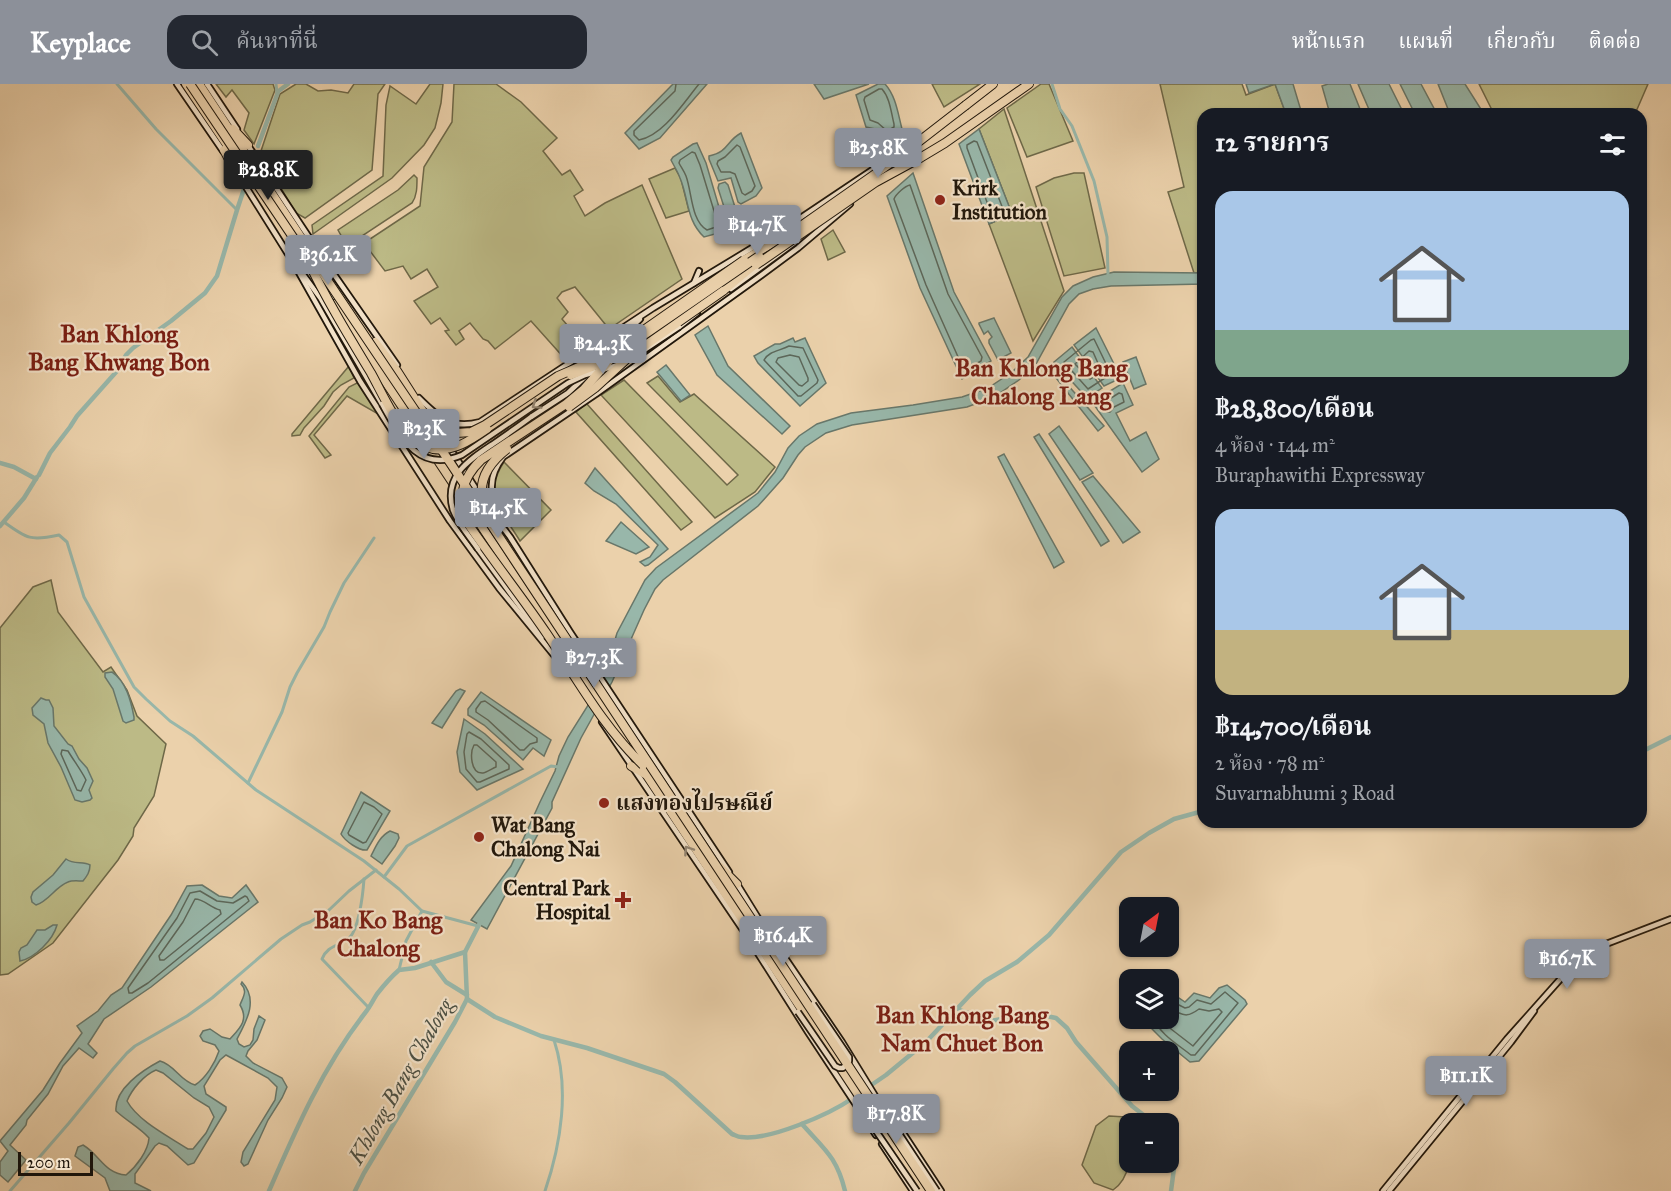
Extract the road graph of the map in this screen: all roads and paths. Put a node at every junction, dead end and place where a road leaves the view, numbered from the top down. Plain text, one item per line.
1 (177, 84) edge
2 (188, 84) edge
3 (198, 84) edge
4 (207, 84) edge
5 (993, 84) edge
6 (998, 84) edge
7 (1027, 84) edge
8 (201, 108) junction
9 (248, 150) junction
10 (257, 164) junction
11 (232, 165) junction
12 (246, 177) junction
13 (848, 205) junction
14 (798, 228) junction
15 (307, 254) junction
16 (752, 267) junction
17 (298, 270) junction
18 (699, 271) dead end
19 (694, 283) junction
20 (653, 308) junction
21 (419, 399) junction
22 (480, 422) junction
23 (503, 457) junction
24 (510, 537) junction
25 (552, 651) junction
26 (603, 717) junction
27 (645, 763) junction
28 (631, 766) junction
29 (646, 775) junction
30 (715, 862) junction
31 (737, 884) junction
32 (720, 886) junction
33 (758, 918) junction
34 (1671, 919) edge
35 (736, 921) junction
36 (747, 936) junction
37 (1509, 1041) junction
38 (856, 1084) junction
39 (869, 1104) junction
40 (915, 1191) edge
41 (924, 1191) edge
42 (932, 1191) edge
43 (939, 1191) edge
44 (1383, 1191) edge
45 (1389, 1191) edge

1 - 11 main road
2 - 8 highway
2 - 15 highway, bridge
3 - 9 highway
3 - 15 highway
4 - 9 main road
5 - 14 highway, bridge
6 - 19 main road
7 - 13 main road
7 - 16 highway, bridge
8 - 11 highway
8 - 12 highway
9 - 10 highway
10 - 21 main road
10 - 30 highway, bridge
11 - 12 main road
12 - 17 main road
12 - 26 highway
13 -> 17 main road, bridge
13 - 23 main road
14 - 15 highway, bridge
14 - 27 highway, bridge
15 - 16 highway, bridge
15 - 27 highway, bridge
16 - 27 highway, bridge
17 - 25 main road
18 - 19 main road
19 - 20 main road
20 - 22 main road
20 - 25 main road, bridge
21 - 22 main road
21 - 24 main road
22 - 23 main road
23 - 24 main road
24 - 31 main road
25 - 26 main road, bridge
26 - 28 main road
26 - 29 highway
27 - 41 highway, bridge
27 - 42 highway, bridge
28 - 29 highway
35 -> 28 main road
29 - 32 highway
30 - 31 highway
30 - 38 highway
31 - 33 main road
32 - 35 highway
32 - 38 highway
33 - 36 main road, bridge
33 - 38 main road
34 - 37 main road
35 - 36 main road
36 - 38 main road
37 - 44 main road
37 - 45 main road
38 - 39 highway
38 - 39 main road
39 - 40 main road
39 - 41 highway
39 - 42 highway
39 - 43 main road
40 - 43 main road, bridge

